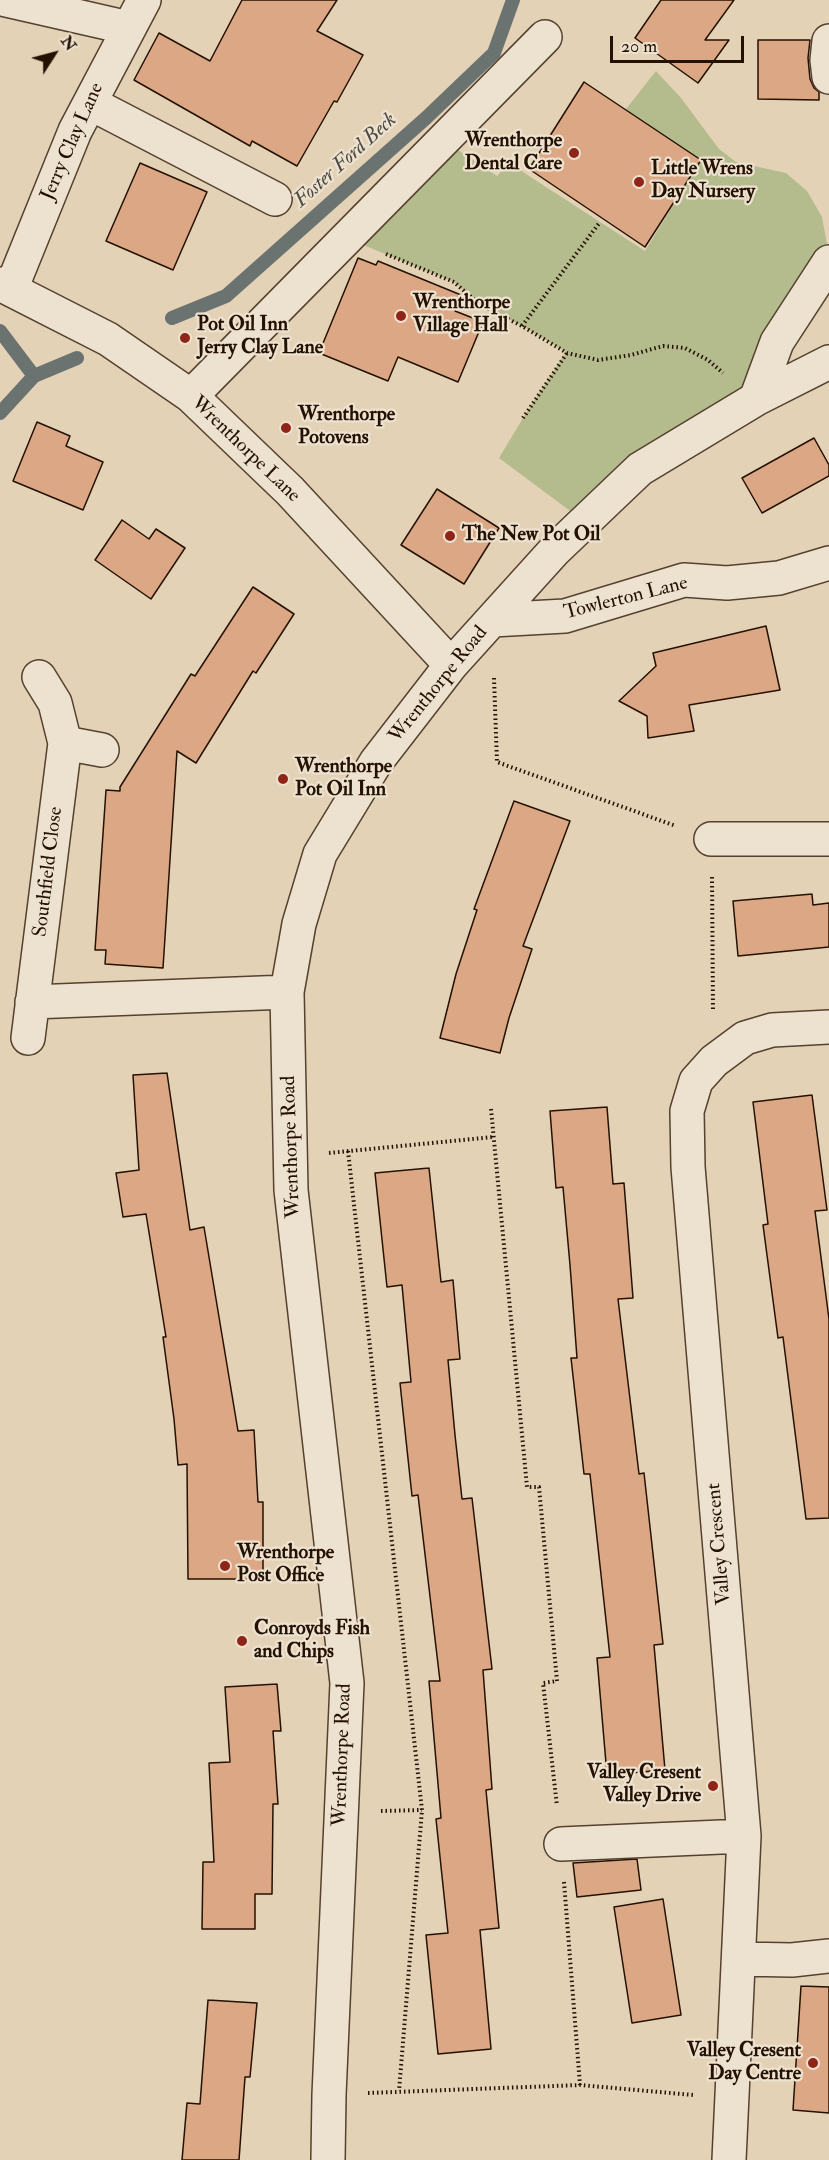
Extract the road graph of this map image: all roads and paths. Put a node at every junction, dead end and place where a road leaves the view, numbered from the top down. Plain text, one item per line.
1 (6, 0) edge
2 (136, 14) edge
3 (545, 37) dead end
4 (829, 41) edge
5 (829, 77) edge
6 (90, 103) junction
7 (275, 199) dead end
8 (600, 222) dead end
9 (346, 238) junction
10 (829, 262) edge
11 (5, 286) edge
12 (522, 326) junction
13 (567, 353) junction
14 (829, 362) edge
15 (191, 396) junction
16 (756, 399) junction
17 (523, 418) dead end
18 (829, 563) edge
19 (492, 620) junction
20 (451, 665) junction
21 (39, 677) dead end
22 (65, 743) junction
23 (102, 750) dead end
24 (829, 838) edge
25 (711, 839) junction
26 (287, 992) junction
27 (32, 1002) junction
28 (829, 1027) edge
29 (28, 1038) dead end
30 (714, 1061) junction
31 (491, 1109) dead end
32 (493, 1137) junction
33 (348, 1151) junction
34 (291, 1157) junction
35 (744, 1836) junction
36 (561, 1844) junction
37 (829, 1956) edge
38 (739, 1959) junction
39 (580, 2085) junction
40 (399, 2091) junction
41 (329, 2095) junction
42 (732, 2098) junction
43 (328, 2160) edge
44 (729, 2160) edge

1 - 2 street
2 - 6 street, Jerry Clay Lane
3 - 9 street
4 - 5 street
6 - 7 street
6 - 11 street, Jerry Clay Lane
8 - 12 path
9 - 12 path
9 - 15 street
10 - 16 street
11 - 15 street, Wrenthorpe Lane
12 - 13 path
13 - 16 path
13 - 17 path
14 - 16 street, Wrenthorpe Road
15 - 20 street, Wrenthorpe Lane
16 - 19 street, Wrenthorpe Road
18 - 19 street, Towlerton Lane
19 - 20 street, Wrenthorpe Road
19 - 25 path
20 - 26 street, Wrenthorpe Road
21 - 22 street, Southfield Close
22 - 23 street
22 - 27 street, Southfield Close
24 - 25 street
25 - 30 path
26 - 27 street
26 - 34 street, Wrenthorpe Road
27 - 29 street, Southfield Close
28 - 30 street, Valley Crescent
30 - 35 street, Valley Crescent
31 - 32 path
32 - 33 path
32 - 36 path
33 - 34 path
33 - 40 path
34 - 41 street, Wrenthorpe Road
35 - 36 street
35 - 38 street, Valley Crescent
36 - 39 path
37 - 38 street
38 - 42 street, Valley Crescent
39 - 40 path
39 - 42 path
40 - 41 path
41 - 43 street, Wrenthorpe Road
42 - 44 street, Valley Crescent

